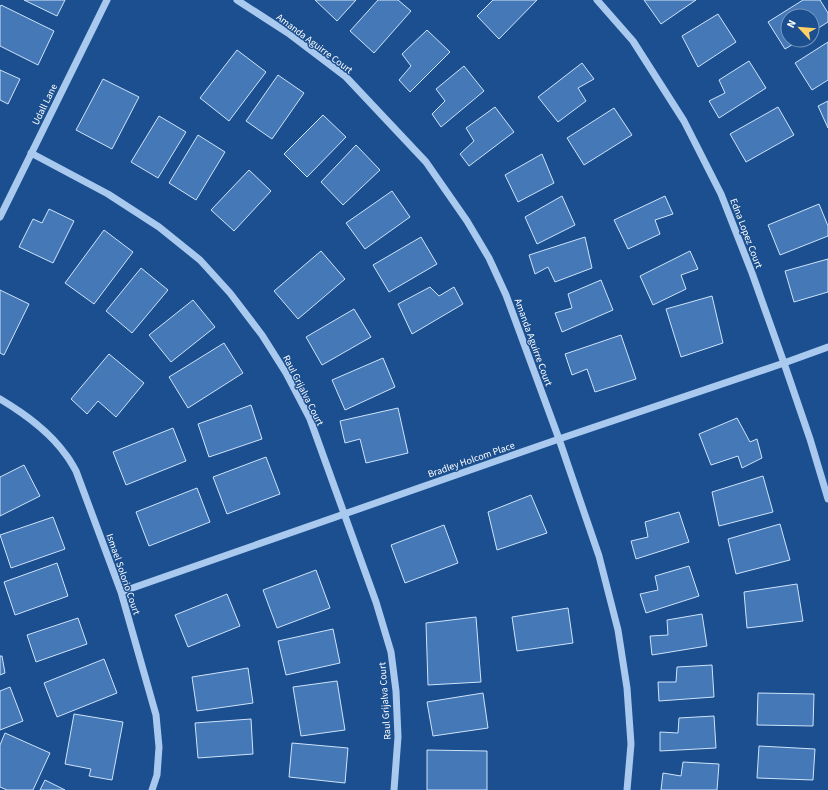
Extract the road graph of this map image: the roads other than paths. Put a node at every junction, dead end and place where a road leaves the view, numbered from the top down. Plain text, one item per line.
1 (107, 0) edge
2 (237, 0) edge
3 (597, 0) edge
4 (31, 153) junction
5 (0, 217) edge
6 (828, 347) edge
7 (784, 363) junction
8 (0, 399) edge
9 (559, 439) junction
10 (828, 499) edge
11 (345, 514) junction
12 (121, 592) junction
13 (152, 790) edge
14 (394, 790) edge
15 (627, 790) edge

1 - 4 street, Udall Lane
2 - 9 street, Amanda Aguirre Court
3 - 7 street, Edna Lopez Court
4 - 5 street, Udall Lane
4 - 11 street, Raul Grijalva Court
6 - 7 street, Bradley Holcom Place
7 - 9 street, Bradley Holcom Place
7 - 10 street, Edna Lopez Court
8 - 12 street, Ismael Solorio Court
9 - 11 street, Bradley Holcom Place
9 - 15 street, Amanda Aguirre Court
11 - 12 street, Bradley Holcom Place
11 - 14 street, Raul Grijalva Court
12 - 13 street, Ismael Solorio Court

